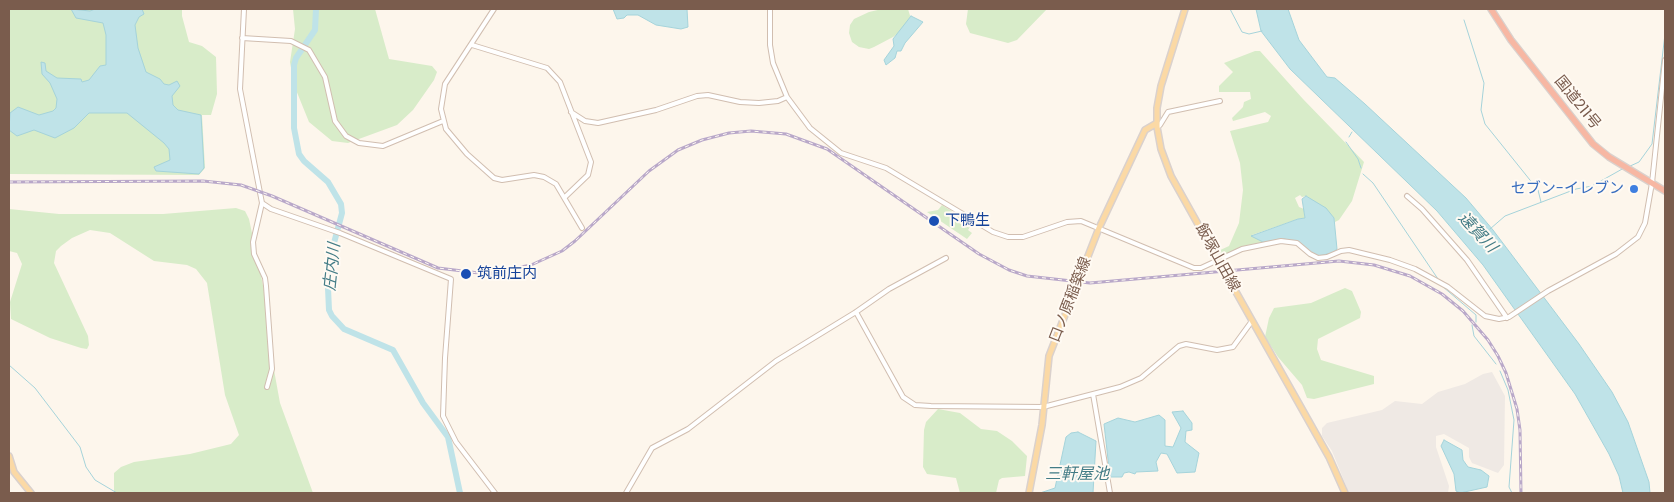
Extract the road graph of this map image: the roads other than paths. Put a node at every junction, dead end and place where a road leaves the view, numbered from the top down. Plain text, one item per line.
1 (244, 9) edge
2 (494, 9) edge
3 (770, 9) edge
4 (1185, 9) edge
5 (1491, 9) edge
6 (242, 38) junction
7 (472, 45) junction
8 (1665, 60) edge
9 (787, 96) junction
10 (1220, 101) dead end
11 (570, 112) junction
12 (443, 121) junction
13 (1157, 125) junction
14 (1652, 183) junction
15 (1665, 191) edge
16 (1407, 196) dead end
17 (565, 197) junction
18 (262, 203) junction
19 (582, 228) dead end
20 (1099, 228) junction
21 (946, 258) dead end
22 (856, 312) junction
23 (1508, 317) junction
24 (1252, 321) junction
25 (267, 387) dead end
26 (1093, 394) junction
27 (1043, 407) junction
28 (9, 456) edge
29 (31, 493) edge
30 (495, 493) edge
31 (626, 493) edge
32 (1029, 493) edge
33 (1110, 493) edge
34 (1345, 493) edge

1 - 6 street
2 - 7 street
3 - 9 street
4 - 13 main road, 飯塚山田線
5 - 14 highway, 国道211号
6 - 12 street
6 - 18 street
7 - 11 street
7 - 12 street
8 - 14 street
9 - 11 street
9 - 20 street
10 - 13 street
11 - 17 street
12 - 17 street
13 - 20 main road, 口ノ原稲築線
13 - 24 main road, 飯塚山田線, bridge
14 - 15 highway, 国道211号
14 - 23 street
16 - 23 street
17 - 19 street
18 - 25 street
18 - 30 street
20 - 23 street
20 - 27 main road, 口ノ原稲築線
21 - 22 street
22 - 27 street
22 - 31 street
24 - 26 street
24 - 34 main road, 飯塚山田線
26 - 27 street
26 - 33 street
27 - 32 main road, 口ノ原稲築線
28 - 29 main road

